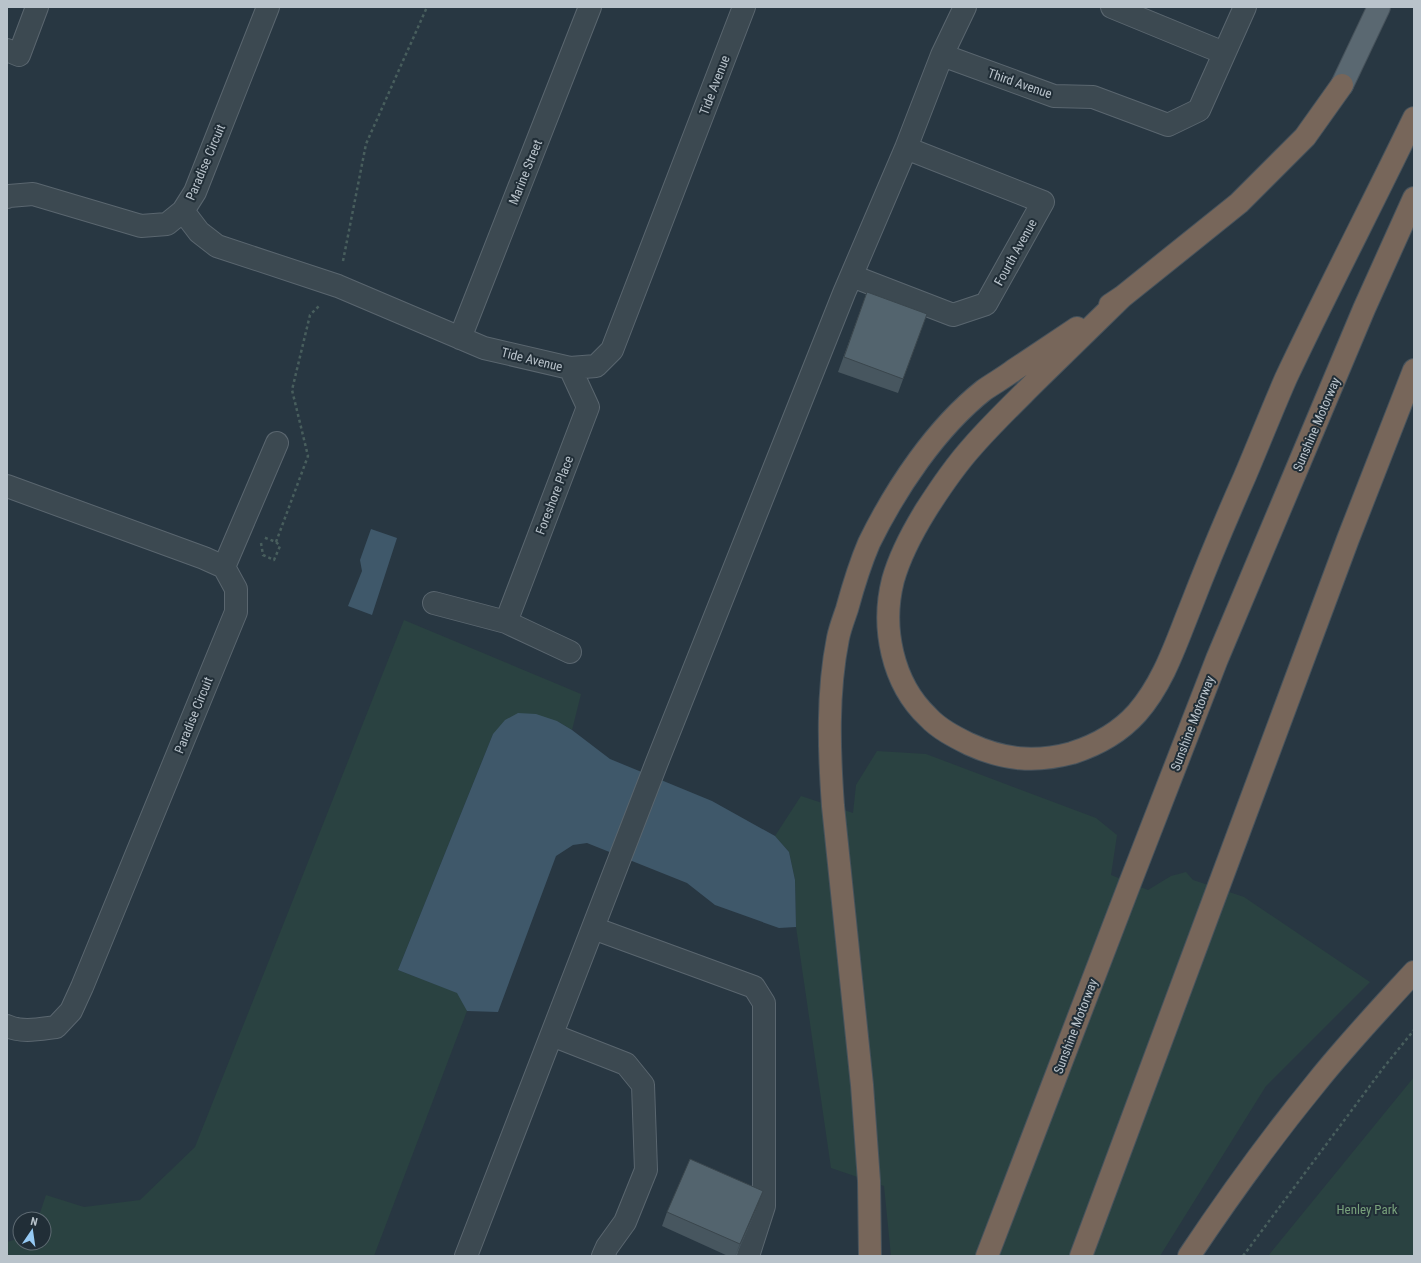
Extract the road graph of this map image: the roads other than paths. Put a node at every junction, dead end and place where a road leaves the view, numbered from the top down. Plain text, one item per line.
1 (37, 7) edge
2 (268, 7) edge
3 (590, 7) edge
4 (744, 7) edge
5 (965, 7) edge
6 (1112, 7) edge
7 (1245, 7) edge
8 (1379, 7) edge
9 (7, 50) edge
10 (1224, 53) junction
11 (942, 55) junction
12 (1342, 84) joint
13 (1414, 118) edge
14 (906, 148) junction
15 (7, 197) edge
16 (1414, 198) edge
17 (182, 211) junction
18 (852, 276) junction
19 (1122, 297) junction
20 (460, 338) junction
21 (570, 368) junction
22 (1414, 370) edge
23 (277, 443) dead end
24 (7, 486) edge
25 (224, 567) junction
26 (434, 603) dead end
27 (506, 622) junction
28 (570, 652) dead end
29 (593, 928) junction
30 (1414, 972) edge
31 (7, 1026) edge
32 (552, 1035) junction
33 (466, 1256) edge
34 (604, 1256) edge
35 (748, 1256) edge
36 (870, 1256) edge
37 (987, 1256) edge
38 (1081, 1256) edge
39 (1189, 1256) edge

1 - 9 lane
2 - 17 lane, Paradise Circuit
3 - 20 lane, Marine Street
4 - 21 lane, Tide Avenue
5 - 11 lane
6 - 10 lane
7 - 10 lane
8 - 12 main road
10 - 11 lane, Third Avenue
11 - 14 lane
12 - 19 highway
13 - 19 highway
14 - 18 lane
14 - 18 lane, Fourth Avenue
15 - 17 lane, Paradise Circuit
16 - 37 highway, Sunshine Motorway
17 - 20 lane, Tide Avenue
18 - 29 lane
19 - 36 highway
20 - 21 lane, Tide Avenue
21 - 27 lane, Foreshore Place
22 - 38 highway
23 - 25 lane
24 - 25 lane
25 - 31 lane, Paradise Circuit
26 - 27 lane
27 - 28 lane
29 - 32 lane
29 - 35 lane
30 - 39 highway
32 - 33 lane
32 - 34 lane

